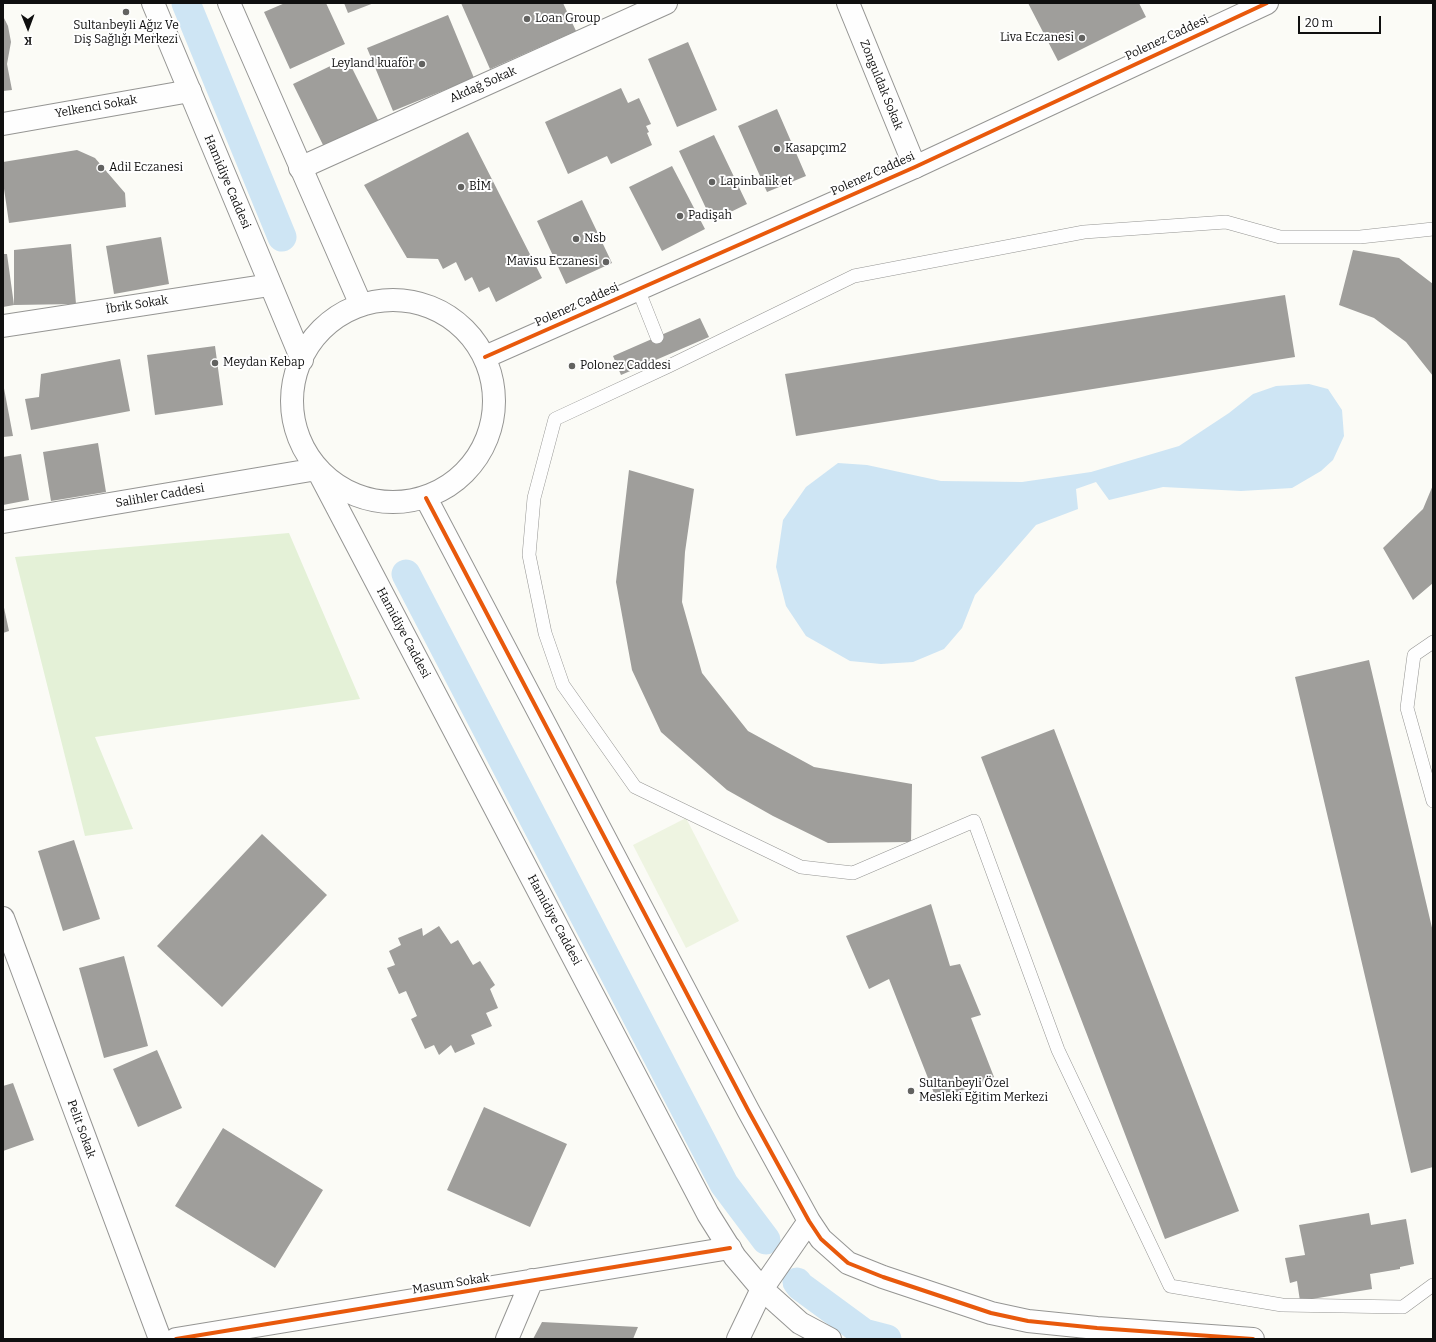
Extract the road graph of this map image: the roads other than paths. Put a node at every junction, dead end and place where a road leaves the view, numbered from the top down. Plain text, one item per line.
1 (153, 3) edge
2 (229, 3) edge
3 (666, 3) edge
4 (848, 3) edge
5 (1267, 3) edge
6 (190, 91) junction
7 (3, 124) edge
8 (915, 167) junction
9 (300, 168) junction
10 (1433, 229) edge
11 (270, 285) junction
12 (638, 289) junction
13 (360, 305) junction
14 (3, 326) edge
15 (657, 337) dead end
16 (485, 357) junction
17 (302, 360) junction
18 (317, 469) junction
19 (426, 498) junction
20 (3, 522) edge
21 (1433, 642) edge
22 (1433, 801) edge
23 (4, 926) edge
24 (809, 1221) junction
25 (730, 1248) junction
26 (532, 1280) junction
27 (1433, 1285) edge
28 (762, 1289) junction
29 (160, 1339) edge
30 (176, 1339) edge
31 (506, 1339) edge
32 (738, 1339) edge
33 (830, 1339) edge
34 (1252, 1339) edge

1 - 6 street, Hamidiye Caddesi
2 - 9 street
3 - 9 street, Akdağ Sokak
4 - 8 street, Zonguldak Sokak
5 - 8 street, Polenez Caddesi
6 - 7 street, Yelkenci Sokak
6 - 11 street, Hamidiye Caddesi
8 - 12 street, Polenez Caddesi
9 - 13 street
10 - 27 lane
11 - 14 street, İbrik Sokak
11 - 17 street, Hamidiye Caddesi
12 - 15 lane
12 - 16 street, Polenez Caddesi
13 - 16 street
13 - 17 street
16 - 19 street
17 - 18 street
18 - 19 street
18 - 20 street, Salihler Caddesi
18 - 25 street, Hamidiye Caddesi
19 - 24 street
21 - 22 lane
23 - 29 street, Pelit Sokak
24 - 28 street
24 - 34 street
25 - 26 street, Masum Sokak
25 - 28 street, Hamidiye Caddesi
26 - 30 street, Masum Sokak
26 - 31 street
28 - 32 street
28 - 33 street, Hamidiye Caddesi

